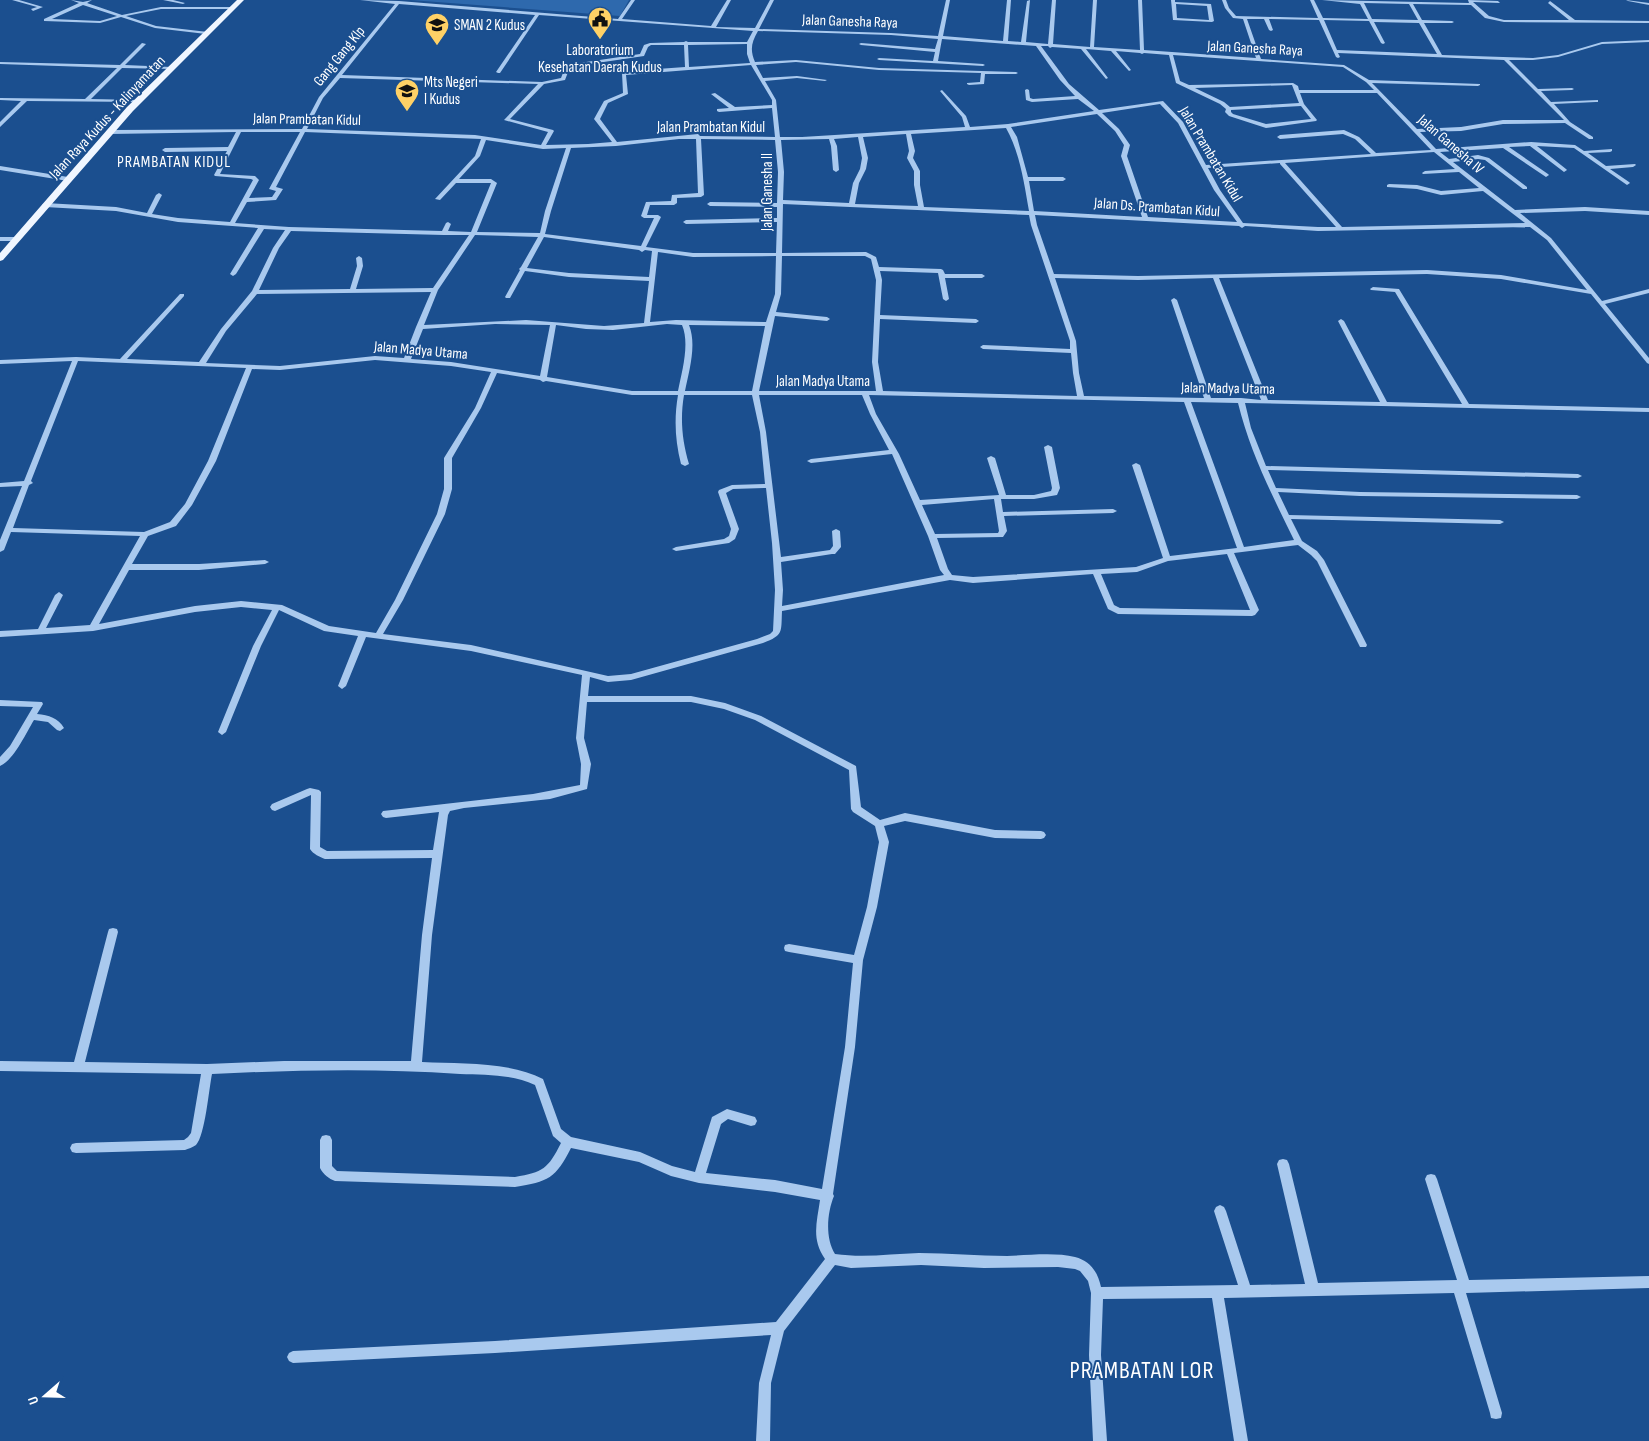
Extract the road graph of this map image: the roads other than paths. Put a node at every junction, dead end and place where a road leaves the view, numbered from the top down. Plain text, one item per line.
1 (14, 0) edge
2 (73, 0) edge
3 (90, 0) edge
4 (165, 0) edge
5 (241, 0) edge
6 (362, 0) edge
7 (632, 0) edge
8 (728, 0) edge
9 (772, 0) edge
10 (948, 0) edge
11 (1009, 0) edge
12 (1054, 0) edge
13 (1095, 0) edge
14 (1140, 0) edge
15 (1224, 0) edge
16 (1312, 0) edge
17 (1324, 0) edge
18 (1628, 0) edge
19 (1029, 1) edge
20 (1383, 1) edge
21 (400, 2) junction
22 (1173, 2) edge
23 (1410, 2) junction
24 (1471, 2) edge
25 (1498, 2) dead end
26 (1550, 2) dead end
27 (83, 3) junction
28 (1360, 3) junction
29 (1649, 4) edge
30 (184, 7) junction
31 (233, 8) junction
32 (33, 10) dead end
33 (538, 14) junction
34 (124, 16) junction
35 (1245, 18) junction
36 (1266, 18) junction
37 (1321, 19) junction
38 (619, 20) junction
39 (1371, 20) junction
40 (1420, 21) junction
41 (1573, 21) junction
42 (1604, 21) junction
43 (1452, 22) dead end
44 (1649, 22) edge
45 (685, 25) junction
46 (714, 28) junction
47 (754, 30) junction
48 (1271, 30) dead end
49 (1616, 30) dead end
50 (206, 33) junction
51 (940, 38) junction
52 (1649, 41) edge
53 (678, 42) junction
54 (686, 42) junction
55 (749, 43) junction
56 (1005, 43) junction
57 (1383, 43) dead end
58 (144, 44) dead end
59 (861, 44) dead end
60 (1023, 44) junction
61 (1038, 45) junction
62 (1050, 47) junction
63 (1083, 49) junction
64 (1092, 50) junction
65 (938, 51) junction
66 (1113, 51) junction
67 (1336, 52) junction
68 (1142, 53) junction
69 (1171, 55) junction
70 (1440, 56) junction
71 (879, 59) dead end
72 (1504, 59) junction
73 (1259, 60) junction
74 (753, 62) junction
75 (936, 62) junction
76 (0, 63) edge
77 (983, 65) dead end
78 (1338, 65) junction
79 (123, 66) junction
80 (687, 67) junction
81 (171, 68) junction
82 (1129, 70) dead end
83 (498, 72) dead end
84 (1016, 72) dead end
85 (983, 73) junction
86 (338, 76) junction
87 (1106, 78) dead end
88 (762, 80) junction
89 (824, 80) dead end
90 (1368, 81) junction
91 (542, 83) junction
92 (969, 84) dead end
93 (1478, 85) dead end
94 (1188, 87) junction
95 (1572, 89) dead end
96 (1027, 90) dead end
97 (1538, 90) junction
98 (942, 91) dead end
99 (1297, 91) junction
100 (1377, 92) junction
101 (713, 94) dead end
102 (1078, 97) junction
103 (0, 99) edge
104 (26, 99) junction
105 (87, 100) junction
106 (138, 101) junction
107 (1596, 101) dead end
108 (1551, 103) junction
109 (1302, 104) junction
110 (774, 106) junction
111 (732, 108) junction
112 (1229, 109) junction
113 (719, 110) dead end
114 (1099, 110) junction
115 (1567, 122) junction
116 (0, 124) edge
117 (1008, 126) junction
118 (303, 129) junction
119 (968, 129) junction
120 (240, 130) junction
121 (1415, 131) junction
122 (110, 132) junction
123 (908, 133) junction
124 (698, 136) junction
125 (860, 136) junction
126 (1280, 137) dead end
127 (484, 138) junction
128 (831, 138) junction
129 (1591, 138) dead end
130 (780, 140) junction
131 (616, 144) junction
132 (1531, 144) junction
133 (570, 146) junction
134 (542, 147) junction
135 (1506, 147) junction
136 (229, 149) junction
137 (165, 150) dead end
138 (1434, 150) junction
139 (1610, 150) dead end
140 (1585, 152) junction
141 (1375, 155) junction
142 (1447, 161) junction
143 (1282, 162) junction
144 (1634, 165) dead end
145 (0, 168) edge
146 (1206, 168) junction
147 (1606, 168) junction
148 (836, 170) dead end
149 (1459, 170) junction
150 (1564, 170) dead end
151 (1425, 173) dead end
152 (1546, 175) dead end
153 (68, 179) junction
154 (1026, 179) junction
155 (1063, 179) dead end
156 (456, 181) junction
157 (1627, 183) dead end
158 (1390, 186) dead end
159 (1524, 188) dead end
160 (1484, 189) junction
161 (160, 196) dead end
162 (688, 196) joint
163 (438, 199) dead end
164 (245, 200) junction
165 (781, 203) junction
166 (710, 204) dead end
167 (852, 204) junction
168 (45, 205) junction
169 (921, 208) junction
170 (1514, 212) junction
171 (1032, 213) junction
172 (1649, 213) edge
173 (149, 215) junction
174 (1145, 218) junction
175 (780, 220) junction
176 (686, 222) dead end
177 (448, 224) dead end
178 (231, 225) junction
179 (1532, 225) junction
180 (1242, 226) junction
181 (262, 227) junction
182 (1341, 229) junction
183 (289, 230) junction
184 (444, 233) junction
185 (473, 234) junction
186 (542, 236) junction
187 (0, 239) edge
188 (16, 239) junction
189 (642, 250) junction
190 (655, 251) junction
191 (779, 256) junction
192 (0, 258) edge
193 (358, 258) dead end
194 (522, 269) junction
195 (876, 269) junction
196 (233, 274) dead end
197 (944, 276) junction
198 (982, 276) dead end
199 (1053, 277) junction
200 (652, 279) junction
201 (1217, 279) junction
202 (1373, 289) dead end
203 (435, 290) junction
204 (1058, 290) joint
205 (1649, 291) edge
206 (255, 292) junction
207 (352, 292) junction
208 (1594, 293) junction
209 (182, 295) dead end
210 (508, 297) dead end
211 (946, 300) dead end
212 (1174, 300) dead end
213 (1602, 303) junction
214 (772, 314) junction
215 (877, 318) junction
216 (827, 319) dead end
217 (1341, 320) dead end
218 (976, 321) dead end
219 (646, 323) junction
220 (553, 324) junction
221 (685, 324) junction
222 (769, 324) junction
223 (419, 327) junction
224 (983, 347) dead end
225 (1074, 351) junction
226 (76, 359) junction
227 (122, 360) junction
228 (408, 360) junction
229 (0, 362) edge
230 (1649, 362) edge
231 (201, 365) junction
232 (249, 368) junction
233 (495, 371) junction
234 (543, 380) junction
235 (865, 392) junction
236 (755, 393) junction
237 (681, 394) junction
238 (880, 394) junction
239 (1081, 397) junction
240 (1186, 399) junction
241 (1208, 400) junction
242 (1241, 400) junction
243 (1266, 401) junction
244 (1384, 404) junction
245 (1467, 406) junction
246 (1649, 410) edge
247 (1048, 448) dead end
248 (894, 452) junction
249 (991, 458) dead end
250 (811, 461) dead end
251 (685, 464) dead end
252 (1136, 465) dead end
253 (1263, 468) junction
254 (1578, 476) dead end
255 (28, 483) junction
256 (0, 485) edge
257 (768, 486) junction
258 (1275, 490) junction
259 (1000, 496) junction
260 (1577, 497) dead end
261 (916, 503) junction
262 (1113, 511) dead end
263 (1000, 514) junction
264 (1287, 517) junction
265 (1500, 522) dead end
266 (9, 530) junction
267 (836, 531) dead end
268 (145, 534) junction
269 (932, 536) junction
270 (1299, 542) junction
271 (1241, 548) junction
272 (676, 549) dead end
273 (0, 550) edge
274 (1229, 550) junction
275 (1167, 559) junction
276 (777, 560) junction
277 (265, 562) dead end
278 (127, 567) junction
279 (1096, 572) junction
280 (950, 577) junction
281 (59, 595) dead end
282 (277, 608) junction
283 (778, 609) junction
284 (93, 628) junction
285 (42, 631) junction
286 (0, 634) edge
287 (363, 634) junction
288 (378, 636) junction
289 (1364, 645) dead end
290 (586, 675) junction
291 (342, 686) dead end
292 (583, 694) junction
293 (0, 703) edge
294 (31, 717) junction
295 (60, 728) dead end
296 (222, 732) dead end
297 (0, 763) edge
298 (275, 806) dead end
299 (447, 808) junction
300 (386, 814) dead end
301 (879, 824) junction
302 (1041, 835) dead end
303 (437, 854) junction
304 (113, 932) dead end
305 (789, 948) dead end
306 (858, 960) junction
307 (0, 1066) edge
308 (416, 1066) junction
309 (78, 1067) junction
310 (207, 1069) junction
311 (751, 1121) dead end
312 (326, 1140) dead end
313 (568, 1142) junction
314 (76, 1148) dead end
315 (1283, 1164) dead end
316 (699, 1178) junction
317 (1431, 1179) dead end
318 (828, 1196) junction
319 (1220, 1211) dead end
320 (832, 1259) junction
321 (1649, 1282) edge
322 (1462, 1288) junction
323 (1313, 1290) junction
324 (1246, 1291) junction
325 (1217, 1292) junction
326 (1097, 1293) junction
327 (779, 1328) junction
328 (293, 1357) dead end
329 (1496, 1413) dead end
330 (763, 1441) edge
331 (1100, 1441) edge
332 (1241, 1441) edge

1 - 32 street
2 - 27 street
3 - 27 street
4 - 30 street
5 - 31 main road, Jalan Raya Kudus - Kalinyamatan
6 - 21 street, Jalan Ganesha Raya
7 - 38 street
8 - 46 street
9 - 47 street
10 - 51 street
11 - 56 street
12 - 62 street
13 - 64 street
14 - 68 street
15 - 35 street
16 - 37 street
17 - 28 street
18 - 29 street
19 - 60 street
20 - 23 street
20 - 28 street
21 - 33 street, Jalan Ganesha Raya
21 - 86 street, Gang Gang Klp
22 - 22 street
23 - 24 street
23 - 40 street
24 - 25 street
24 - 41 street
26 - 41 street
27 - 34 street
27 - 34 street
28 - 39 street
30 - 31 street
30 - 34 street
31 - 50 main road, Jalan Raya Kudus - Kalinyamatan
33 - 38 street, Jalan Ganesha Raya
33 - 83 street
34 - 50 street
35 - 36 street
35 - 73 street
36 - 37 street
36 - 48 street
37 - 39 street
37 - 67 street
38 - 45 street, Jalan Ganesha Raya
39 - 40 street
39 - 57 street
40 - 43 street
40 - 70 street
41 - 42 street
42 - 44 street
42 - 49 street
45 - 46 street, Jalan Ganesha Raya
45 - 53 street
46 - 47 street, Jalan Ganesha Raya
47 - 51 street, Jalan Ganesha Raya
47 - 55 street
50 - 81 main road, Jalan Raya Kudus - Kalinyamatan
51 - 56 street, Jalan Ganesha Raya
51 - 65 street
52 - 72 street
53 - 54 street
53 - 91 street
54 - 55 street
54 - 80 street
55 - 74 street, Jalan Ganesha II
56 - 60 street, Jalan Ganesha Raya
58 - 79 street
59 - 65 street
60 - 61 street, Jalan Ganesha Raya
61 - 62 street, Jalan Ganesha Raya
61 - 102 street
62 - 63 street, Jalan Ganesha Raya
63 - 64 street, Jalan Ganesha Raya
63 - 87 street
64 - 66 street, Jalan Ganesha Raya
65 - 75 street
66 - 68 street, Jalan Ganesha Raya
66 - 82 street
67 - 70 street
67 - 78 street
68 - 69 street, Jalan Ganesha Raya
69 - 73 street, Jalan Ganesha Raya
69 - 94 street
70 - 72 street
71 - 75 street
72 - 97 street
73 - 78 street, Jalan Ganesha Raya
74 - 80 street
74 - 85 street
74 - 88 street, Jalan Ganesha II
75 - 77 street
76 - 79 street
78 - 90 street, Jalan Ganesha IV
79 - 81 street
79 - 105 street
80 - 131 street
81 - 106 main road, Jalan Raya Kudus - Kalinyamatan
84 - 85 street
85 - 92 street
86 - 91 street
86 - 118 street, Gang Gang Klp
88 - 89 street
88 - 110 street, Jalan Ganesha II
90 - 93 street
90 - 100 street, Jalan Ganesha IV
91 - 134 street
94 - 99 street
94 - 112 street
95 - 97 street
96 - 102 street
97 - 108 street
98 - 119 street
99 - 100 street
99 - 109 street
100 - 121 street, Jalan Ganesha IV
101 - 111 street
102 - 114 street
103 - 104 street
104 - 105 street
104 - 116 street
105 - 106 street
106 - 122 main road, Jalan Raya Kudus - Kalinyamatan
107 - 108 street
108 - 115 street
109 - 112 street
109 - 112 street
110 - 111 street
110 - 130 street, Jalan Ganesha II
111 - 113 street
114 - 117 street, Jalan Prambatan Kidul
114 - 146 street, Jalan Prambatan Kidul
114 - 174 street
115 - 121 street
115 - 129 street
117 - 119 street, Jalan Prambatan Kidul
117 - 154 street
118 - 120 street, Jalan Prambatan Kidul
118 - 127 street, Jalan Prambatan Kidul
118 - 164 street
119 - 123 street, Jalan Prambatan Kidul
120 - 122 street, Jalan Prambatan Kidul
120 - 136 street
121 - 138 street, Jalan Ganesha IV
122 - 153 main road, Jalan Raya Kudus - Kalinyamatan
123 - 125 street, Jalan Prambatan Kidul
123 - 169 street
124 - 130 street, Jalan Prambatan Kidul
124 - 131 street, Jalan Prambatan Kidul
124 - 162 street
125 - 128 street, Jalan Prambatan Kidul
125 - 167 street
126 - 141 street
127 - 134 street, Jalan Prambatan Kidul
127 - 156 street
128 - 130 street, Jalan Prambatan Kidul
128 - 148 street
130 - 165 street, Jalan Ganesha II
131 - 133 street, Jalan Prambatan Kidul
132 - 135 street
132 - 140 street
132 - 150 street
133 - 134 street, Jalan Prambatan Kidul
133 - 186 street
135 - 138 street
135 - 152 street
136 - 137 street
136 - 164 street
138 - 141 street
138 - 142 street, Jalan Ganesha IV
139 - 140 street
140 - 147 street
141 - 143 street
142 - 149 street, Jalan Ganesha IV
142 - 159 street
143 - 146 street
143 - 182 street
144 - 147 street
145 - 153 street
146 - 180 street, Jalan Prambatan Kidul
147 - 157 street
149 - 151 street
149 - 160 street, Jalan Ganesha IV
153 - 168 main road, Jalan Raya Kudus - Kalinyamatan
154 - 155 street
154 - 171 street
156 - 163 street
156 - 185 street
158 - 160 street
160 - 170 street, Jalan Ganesha IV
161 - 173 street
162 - 189 street
164 - 178 street
165 - 166 street, Jalan Ds. Prambatan Kidul
165 - 167 street, Jalan Ds. Prambatan Kidul
165 - 175 street, Jalan Ganesha II
167 - 169 street, Jalan Ds. Prambatan Kidul
168 - 173 street
168 - 188 main road, Jalan Raya Kudus - Kalinyamatan
169 - 171 street, Jalan Ds. Prambatan Kidul
170 - 172 street
170 - 179 street, Jalan Ganesha IV
171 - 174 street, Jalan Ds. Prambatan Kidul
171 - 199 street
173 - 178 street
174 - 180 street, Jalan Ds. Prambatan Kidul
175 - 176 street
175 - 191 street, Jalan Ganesha II
177 - 184 street
178 - 181 street
179 - 182 street, Jalan Ds. Prambatan Kidul
179 - 208 street, Jalan Ganesha IV
180 - 182 street, Jalan Ds. Prambatan Kidul
181 - 183 street
181 - 196 street
183 - 184 street
183 - 206 street
184 - 185 street
185 - 186 street
185 - 203 street
186 - 189 street
186 - 194 street
187 - 188 street
188 - 192 main road, Jalan Raya Kudus - Kalinyamatan
189 - 190 street
190 - 191 street
190 - 200 street
191 - 195 street
191 - 214 street, Jalan Ganesha II
193 - 207 street
194 - 200 street
194 - 210 street
195 - 197 street
195 - 215 street
197 - 198 street
197 - 211 street
199 - 201 street
199 - 204 street
200 - 219 street
201 - 208 street
201 - 243 street
202 - 245 street
203 - 207 street
203 - 223 street
204 - 225 street
205 - 213 street
206 - 207 street
206 - 231 street
208 - 213 street, Jalan Ganesha IV
209 - 227 street
212 - 241 street
213 - 230 street, Jalan Ganesha IV
214 - 216 street
214 - 222 street, Jalan Ganesha II
215 - 218 street
215 - 238 street
217 - 244 street
219 - 220 street
219 - 221 street
220 - 223 street
220 - 234 street
221 - 222 street
221 - 237 street
222 - 236 street, Jalan Ganesha II
223 - 228 street
224 - 225 street
225 - 239 street
226 - 227 street, Jalan Madya Utama
226 - 229 street, Jalan Madya Utama
226 - 255 street
227 - 231 street, Jalan Madya Utama
228 - 232 street, Jalan Madya Utama
228 - 233 street, Jalan Madya Utama
231 - 232 street, Jalan Madya Utama
232 - 268 street
233 - 234 street, Jalan Madya Utama
233 - 288 street
234 - 237 street, Jalan Madya Utama
235 - 236 street, Jalan Madya Utama
235 - 238 street, Jalan Madya Utama
235 - 248 street
236 - 237 street, Jalan Madya Utama
236 - 257 street
237 - 251 street
238 - 239 street, Jalan Madya Utama
239 - 240 street, Jalan Madya Utama
240 - 241 street, Jalan Madya Utama
240 - 271 street
241 - 242 street, Jalan Madya Utama
242 - 243 street, Jalan Madya Utama
242 - 253 street
243 - 244 street, Jalan Madya Utama
244 - 245 street, Jalan Madya Utama
245 - 246 street, Jalan Madya Utama
247 - 259 street
248 - 250 street
248 - 261 street
249 - 259 street
252 - 275 street
253 - 254 street
253 - 258 street
255 - 256 street
255 - 266 street
257 - 272 street
257 - 276 street
258 - 260 street
258 - 264 street
259 - 261 street
259 - 263 street
261 - 269 street
262 - 263 street
263 - 269 street
264 - 265 street
264 - 270 street
266 - 268 street
266 - 273 street
267 - 276 street
268 - 278 street
269 - 280 street
270 - 271 street
270 - 289 street
271 - 274 street
274 - 275 street
274 - 279 street
275 - 279 street
276 - 283 street
277 - 278 street
278 - 284 street
279 - 280 street
280 - 283 street
281 - 285 street
282 - 284 street
282 - 287 street
282 - 296 street
283 - 290 street
284 - 285 street
285 - 286 street
287 - 288 street
287 - 291 street
288 - 290 street
290 - 292 street
292 - 299 street
292 - 301 street
293 - 294 street
294 - 295 street
294 - 297 street
298 - 303 street
299 - 300 street
299 - 303 street
301 - 302 street
301 - 306 street
303 - 308 street
304 - 309 street
305 - 306 street
306 - 318 street
307 - 309 street
308 - 310 street
308 - 313 street
309 - 310 street
310 - 314 street
311 - 316 street
312 - 313 street
313 - 316 street
315 - 323 street
316 - 318 street
317 - 322 street
318 - 320 street
319 - 324 street
320 - 326 street
320 - 327 street
321 - 322 street
322 - 323 street
322 - 329 street
323 - 324 street
324 - 325 street
325 - 326 street
325 - 332 street
326 - 331 street
327 - 328 street
327 - 330 street

